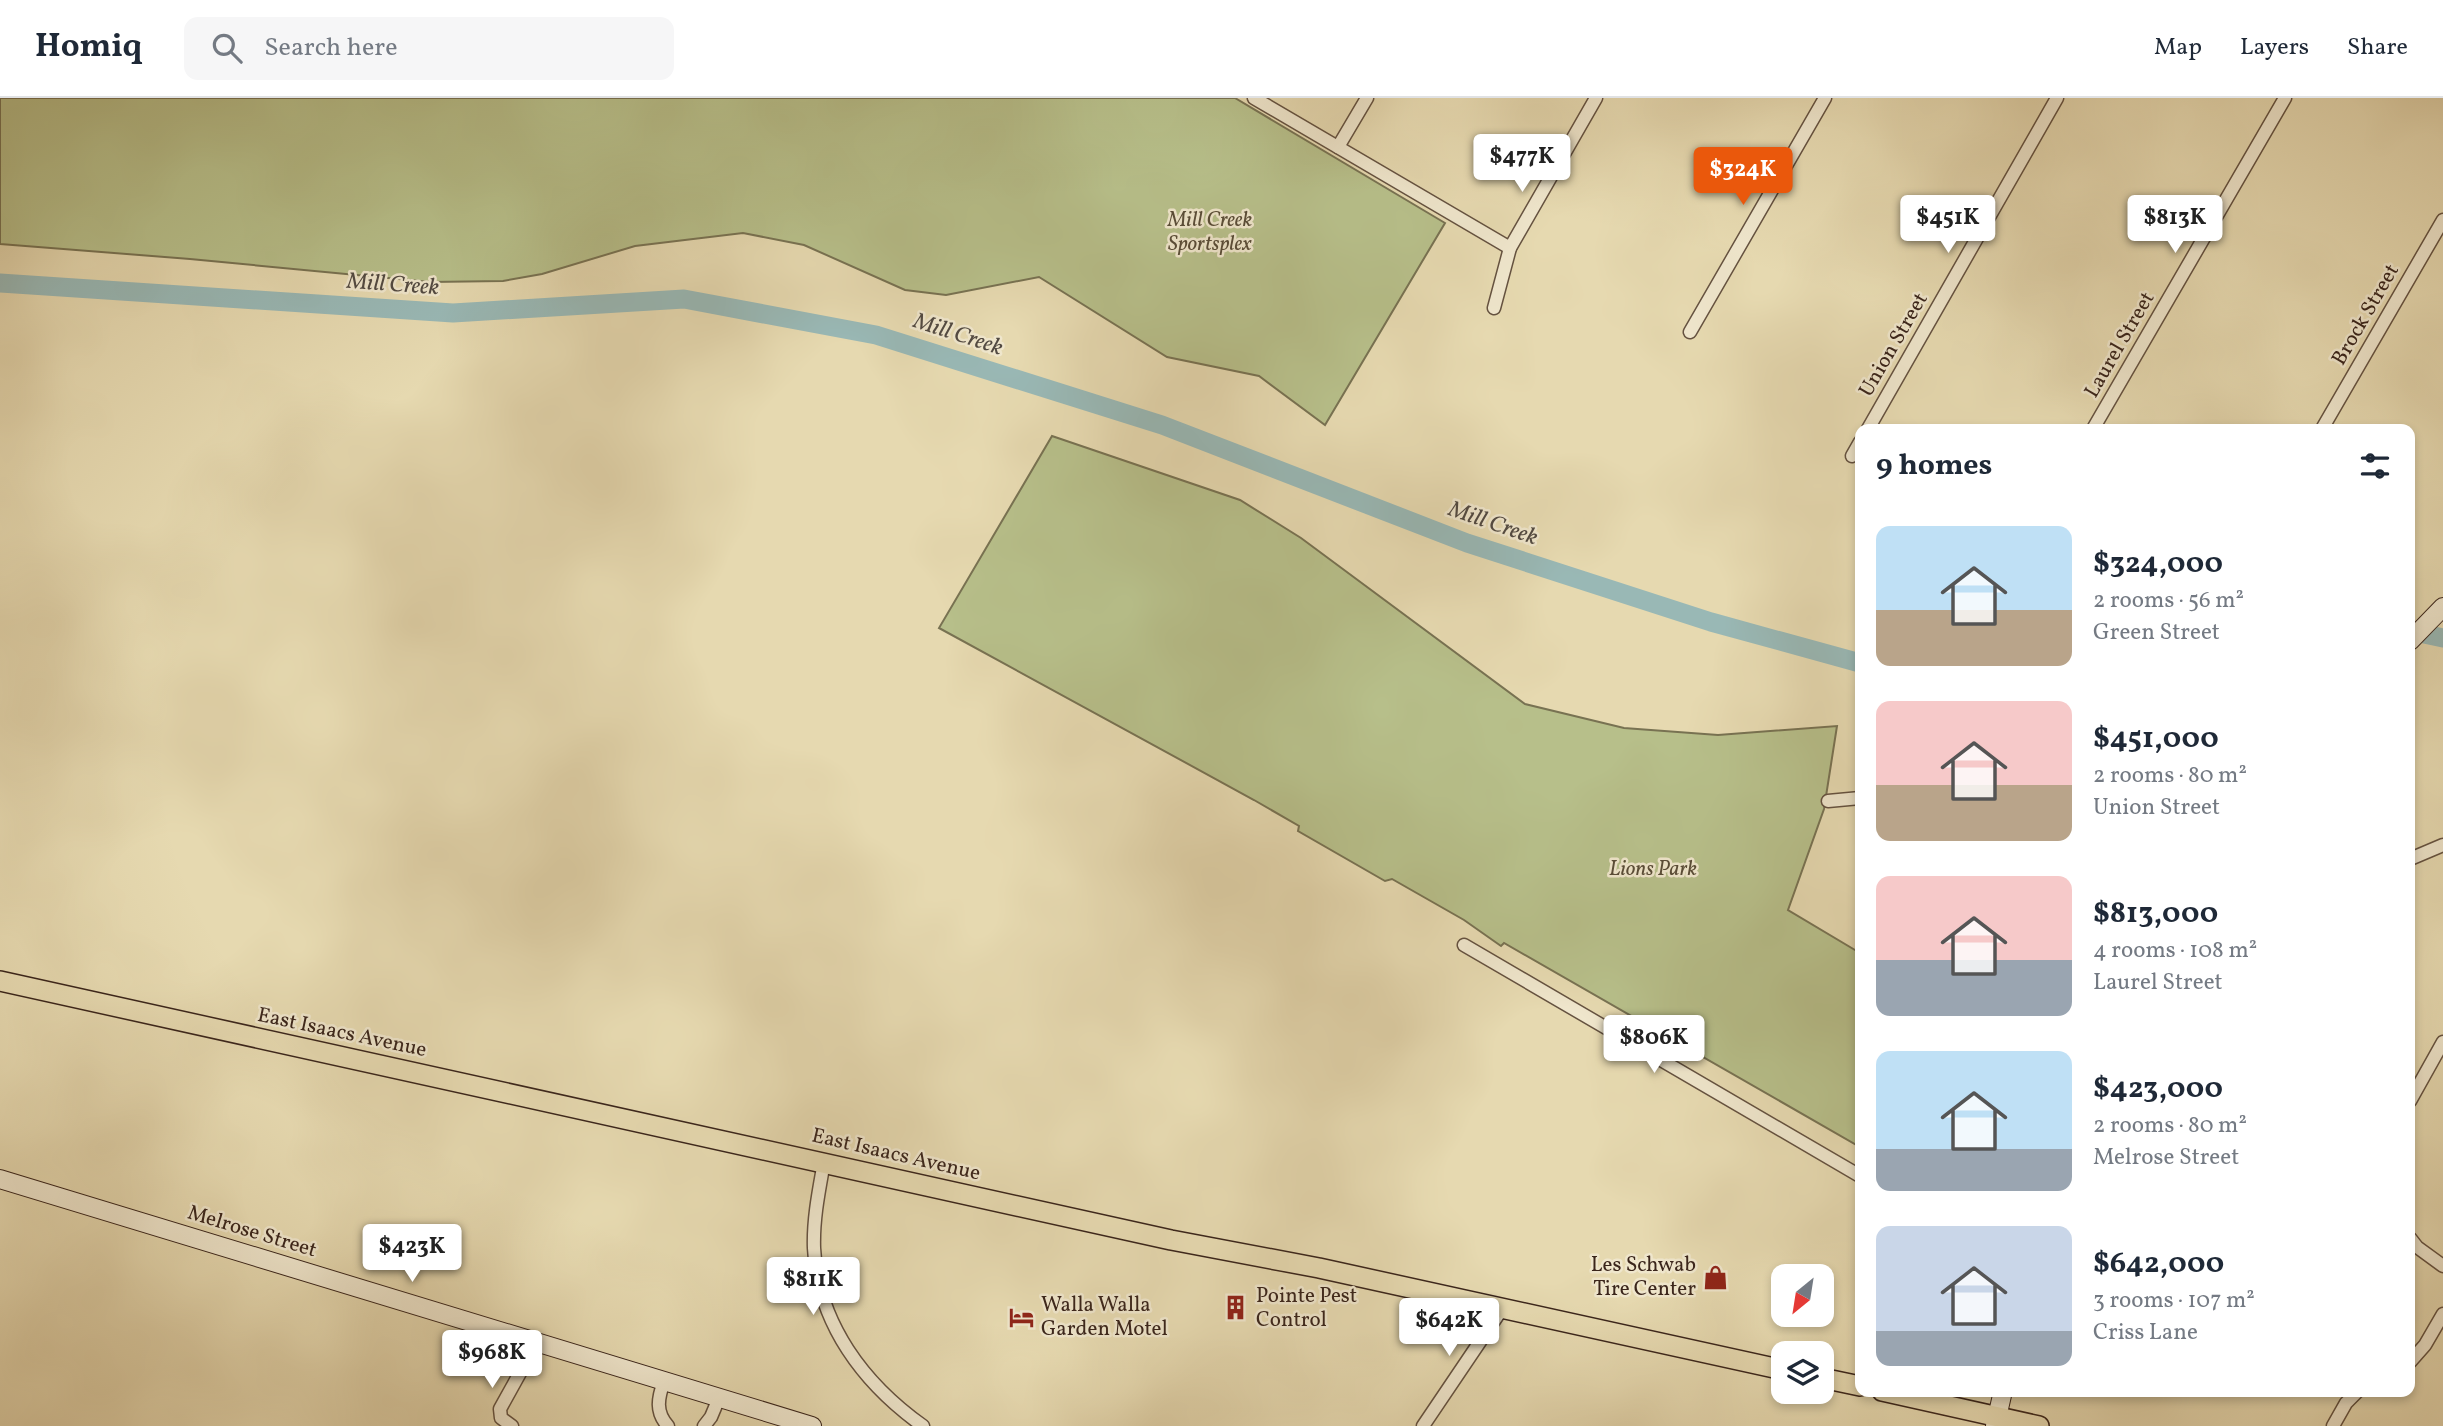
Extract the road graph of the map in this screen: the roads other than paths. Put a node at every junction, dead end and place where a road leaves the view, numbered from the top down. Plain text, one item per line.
1 (1254, 98) edge
2 (1367, 98) edge
3 (1596, 98) edge
4 (1825, 98) edge
5 (2057, 98) edge
6 (2285, 98) edge
7 (1338, 148) junction
8 (2443, 220) edge
9 (1510, 248) junction
10 (1494, 308) dead end
11 (1690, 332) dead end
12 (1871, 424) edge
13 (2097, 424) edge
14 (2325, 424) edge
15 (1855, 451) edge
16 (1852, 456) dead end
17 (2441, 609) edge
18 (2415, 636) edge
19 (1855, 798) edge
20 (1828, 801) dead end
21 (2443, 845) edge
22 (2415, 857) edge
23 (1464, 945) dead end
24 (0, 981) edge
25 (2443, 1042) edge
26 (2415, 1092) edge
27 (824, 1162) junction
28 (1855, 1173) edge
29 (0, 1179) edge
30 (2415, 1244) edge
31 (2443, 1266) edge
32 (1502, 1309) junction
33 (2443, 1314) edge
34 (537, 1342) junction
35 (2415, 1357) edge
36 (1771, 1367) edge
37 (664, 1381) junction
38 (1834, 1381) edge
39 (1855, 1386) edge
40 (1905, 1397) edge
41 (2002, 1397) edge
42 (2351, 1397) edge
43 (719, 1398) junction
44 (1996, 1421) edge
45 (512, 1426) edge
46 (668, 1426) edge
47 (704, 1426) edge
48 (812, 1426) edge
49 (923, 1426) edge
50 (1423, 1426) edge
51 (2039, 1426) edge
52 (2333, 1426) edge

1 - 7 street
2 - 7 street
3 - 9 street
4 - 11 street
5 - 12 street, Union Street
6 - 13 street, Laurel Street
7 - 9 street
8 - 14 street, Brock Street
9 - 10 street
15 - 16 street
17 - 18 street
19 - 20 street
21 - 22 street
23 - 28 street
24 - 27 main road, East Isaacs Avenue
25 - 26 street
27 - 32 main road, East Isaacs Avenue
27 - 49 street
29 - 34 street, Melrose Street
30 - 31 street
32 - 36 main road, East Isaacs Avenue
32 - 50 street
33 - 35 street
34 - 37 street, Melrose Street
34 - 45 street
37 - 43 street, Melrose Street
37 - 46 street
38 - 39 main road
40 - 44 main road
41 - 44 street
42 - 52 street
43 - 47 street
43 - 48 street, Melrose Street
44 - 51 main road

